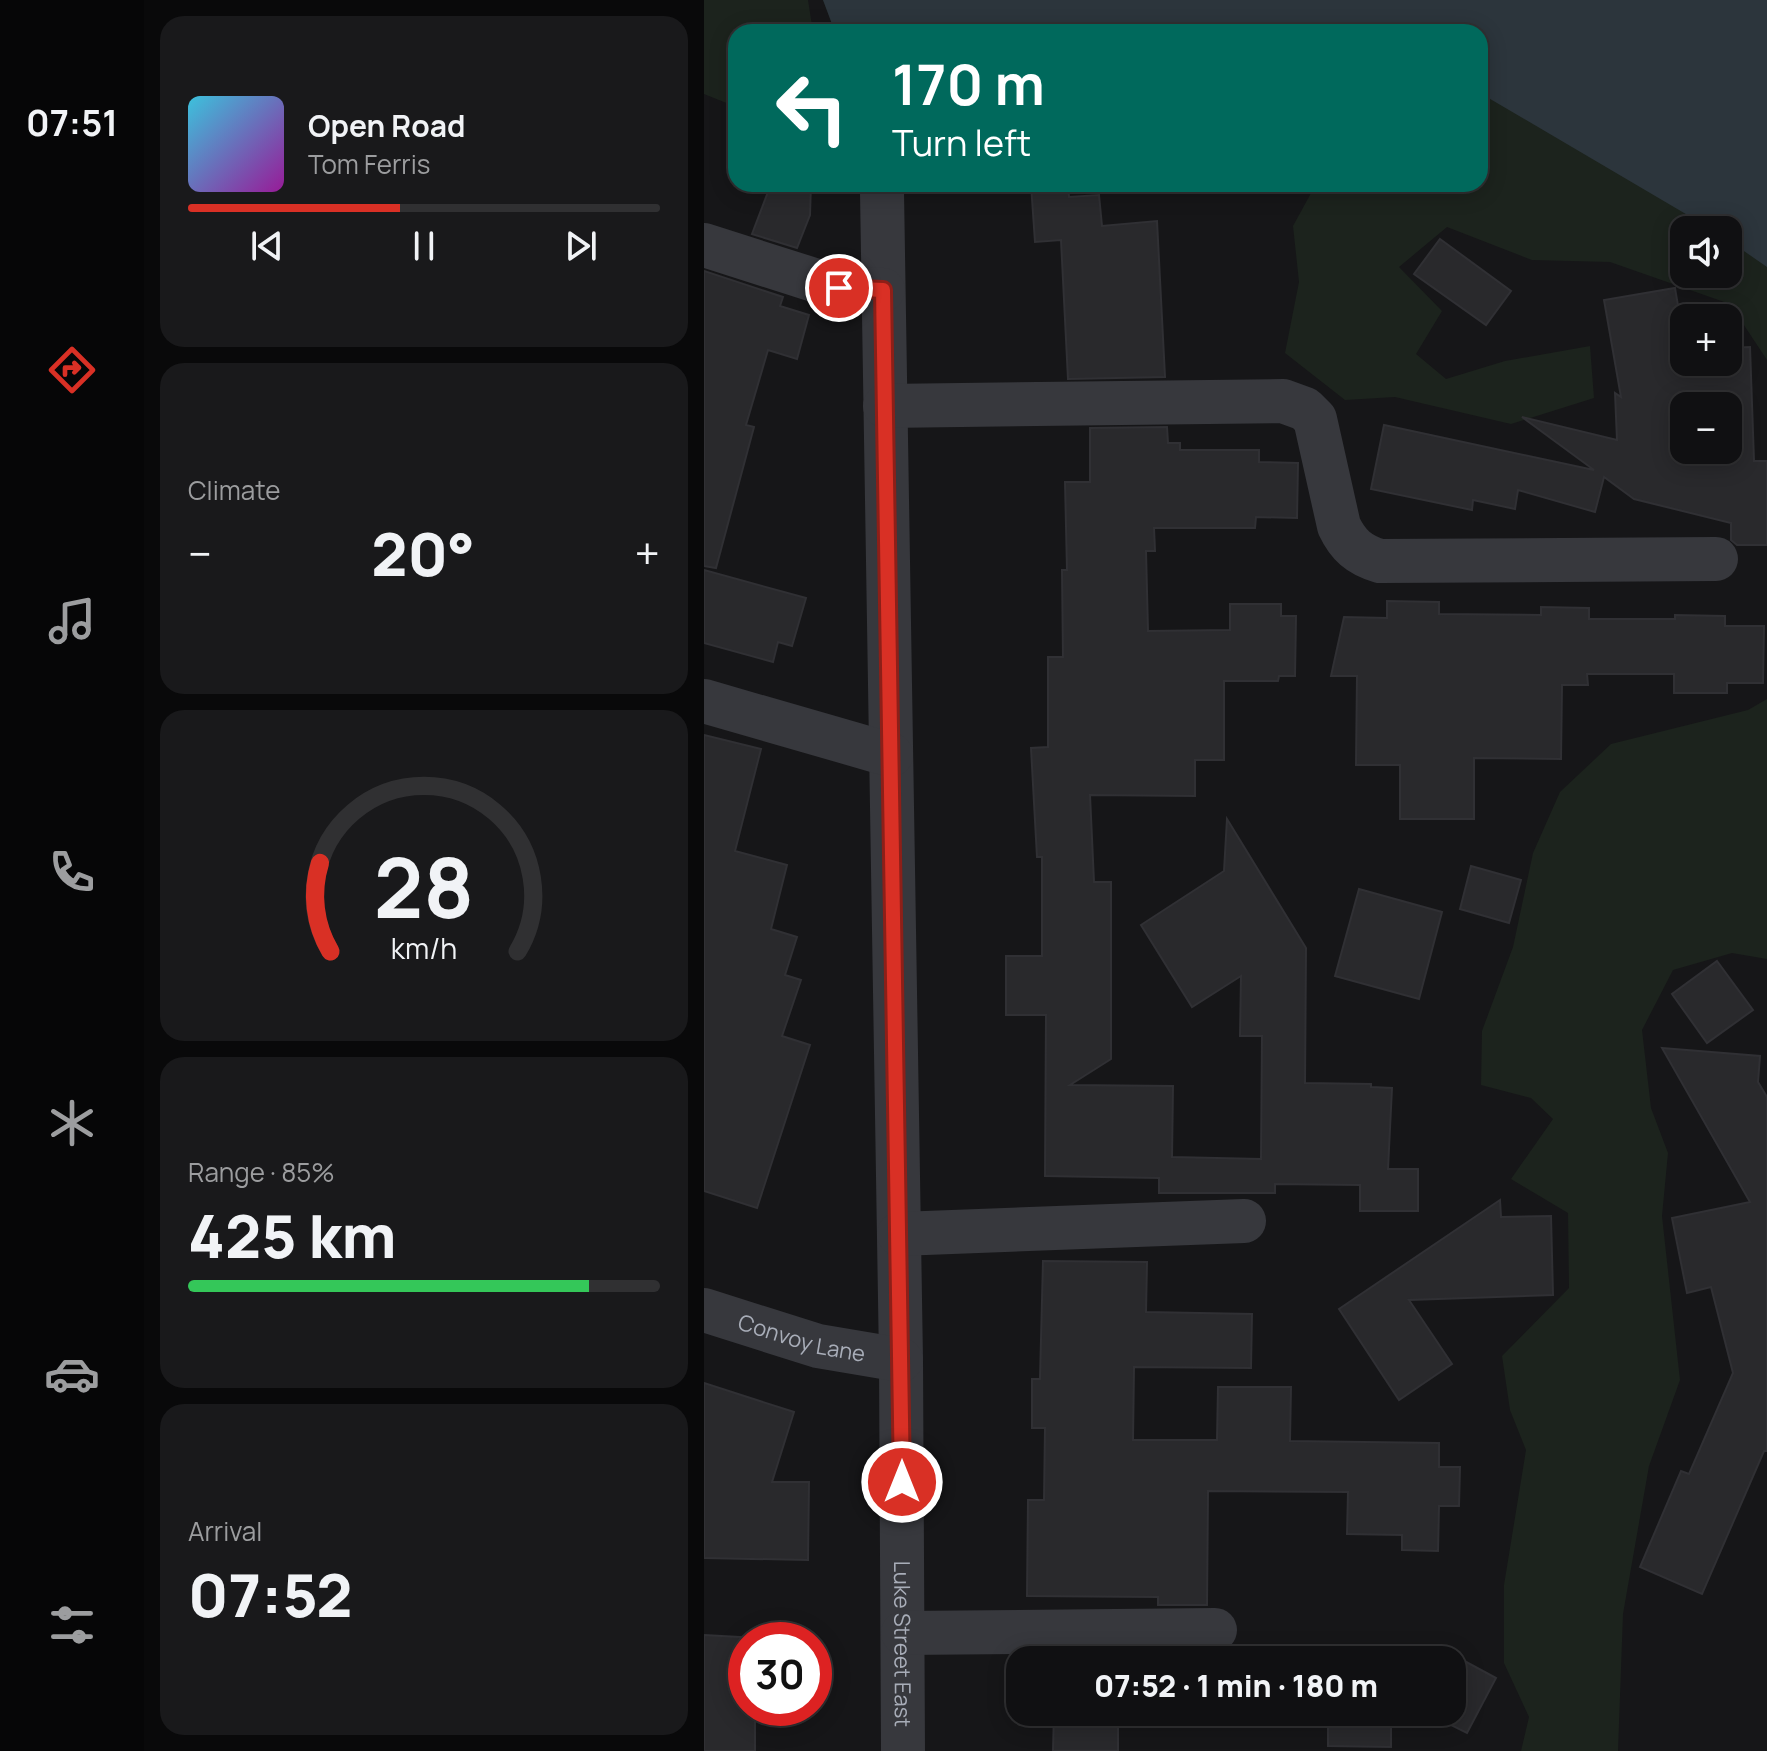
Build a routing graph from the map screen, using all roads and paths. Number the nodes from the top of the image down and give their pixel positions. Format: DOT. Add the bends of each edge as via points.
graph roads {
  1 [pos="882,192"];
  2 [pos="704,245"];
  3 [pos="883,290"];
  4 [pos="885,406"];
  5 [pos="1716,559"];
  6 [pos="704,701"];
  7 [pos="891,755"];
  8 [pos="1244,1221"];
  9 [pos="899,1234"];
  10 [pos="704,1310"];
  11 [pos="901,1360"];
  12 [pos="1215,1630"];
  13 [pos="903,1633"];
  14 [pos="903,1751"];
  1 -- 3 [label="street, Luke Street East"];
  2 -- 3 [label="street" via="839,288"];
  3 -- 4 [label="street, Luke Street East"];
  4 -- 5 [label="street" via="1283,401 1315,419 1339,526 1367,558"];
  4 -- 7 [label="street, Luke Street East"];
  6 -- 7 [label="street"];
  7 -- 9 [label="street, Luke Street East"];
  8 -- 9 [label="street"];
  9 -- 11 [label="street, Luke Street East"];
  10 -- 11 [label="street, Convoy Lane" via="818,1346"];
  11 -- 13 [label="street, Luke Street East"];
  12 -- 13 [label="street"];
  13 -- 14 [label="street, Luke Street East"];
}
